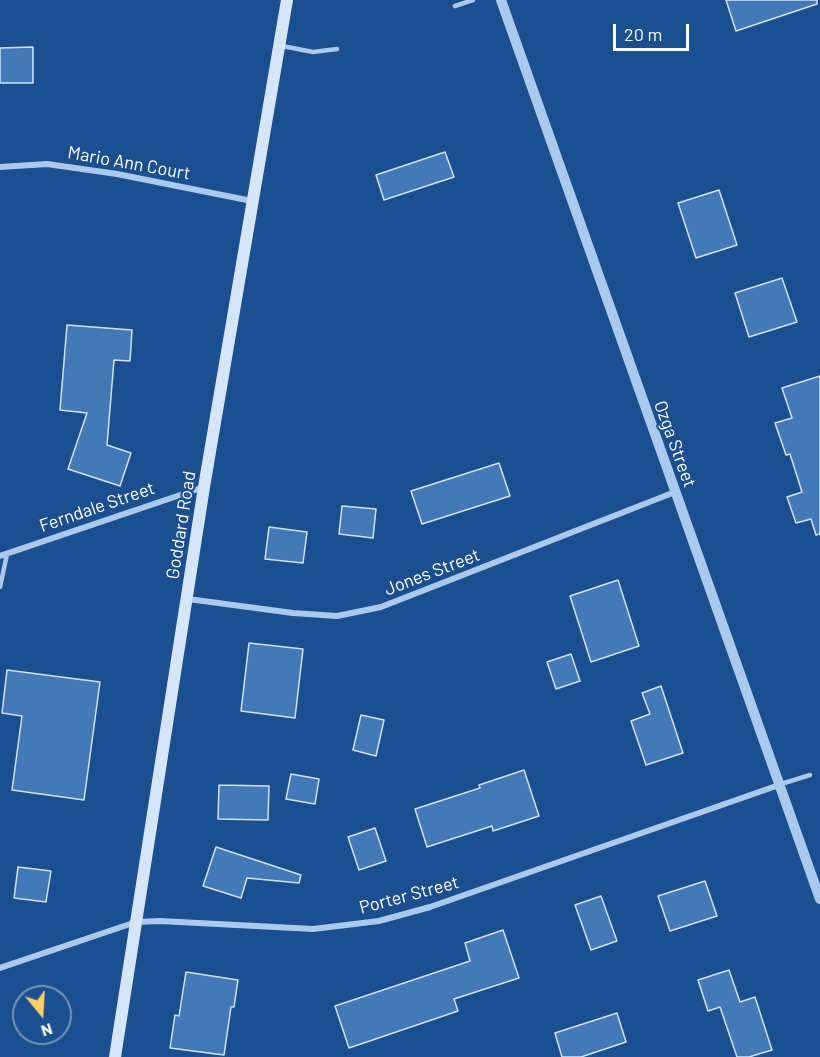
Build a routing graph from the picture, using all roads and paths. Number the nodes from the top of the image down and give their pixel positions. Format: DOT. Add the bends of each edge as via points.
graph roads {
  1 [pos="287,0"];
  2 [pos="472,0"];
  3 [pos="501,0"];
  4 [pos="455,6"];
  5 [pos="279,46"];
  6 [pos="337,49"];
  7 [pos="0,167"];
  8 [pos="252,201"];
  9 [pos="204,487"];
  10 [pos="675,492"];
  11 [pos="3,555"];
  12 [pos="0,587"];
  13 [pos="188,599"];
  14 [pos="810,775"];
  15 [pos="779,785"];
  16 [pos="820,900"];
  17 [pos="136,922"];
  18 [pos="0,968"];
  19 [pos="115,1057"];
  1 -- 5 [label="main road, Goddard Road"];
  2 -- 4 [label="lane"];
  3 -- 10 [label="street, Ozga Street"];
  5 -- 6 [label="lane" via="313,52"];
  5 -- 8 [label="main road, Goddard Road"];
  7 -- 8 [label="street, Mario Ann Court" via="47,164"];
  8 -- 9 [label="main road, Goddard Road"];
  9 -- 11 [label="street, Ferndale Street"];
  9 -- 13 [label="main road, Goddard Road"];
  10 -- 13 [label="street, Jones Street" via="381,607 337,615"];
  10 -- 15 [label="street, Ozga Street"];
  11 -- 12 [label="lane"];
  13 -- 17 [label="main road, Goddard Road"];
  14 -- 15 [label="lane"];
  15 -- 16 [label="street, Ozga Street"];
  15 -- 17 [label="street, Porter Street" via="430,907 379,921 313,929"];
  17 -- 18 [label="street, Porter Street"];
  17 -- 19 [label="main road, Goddard Road"];
}
